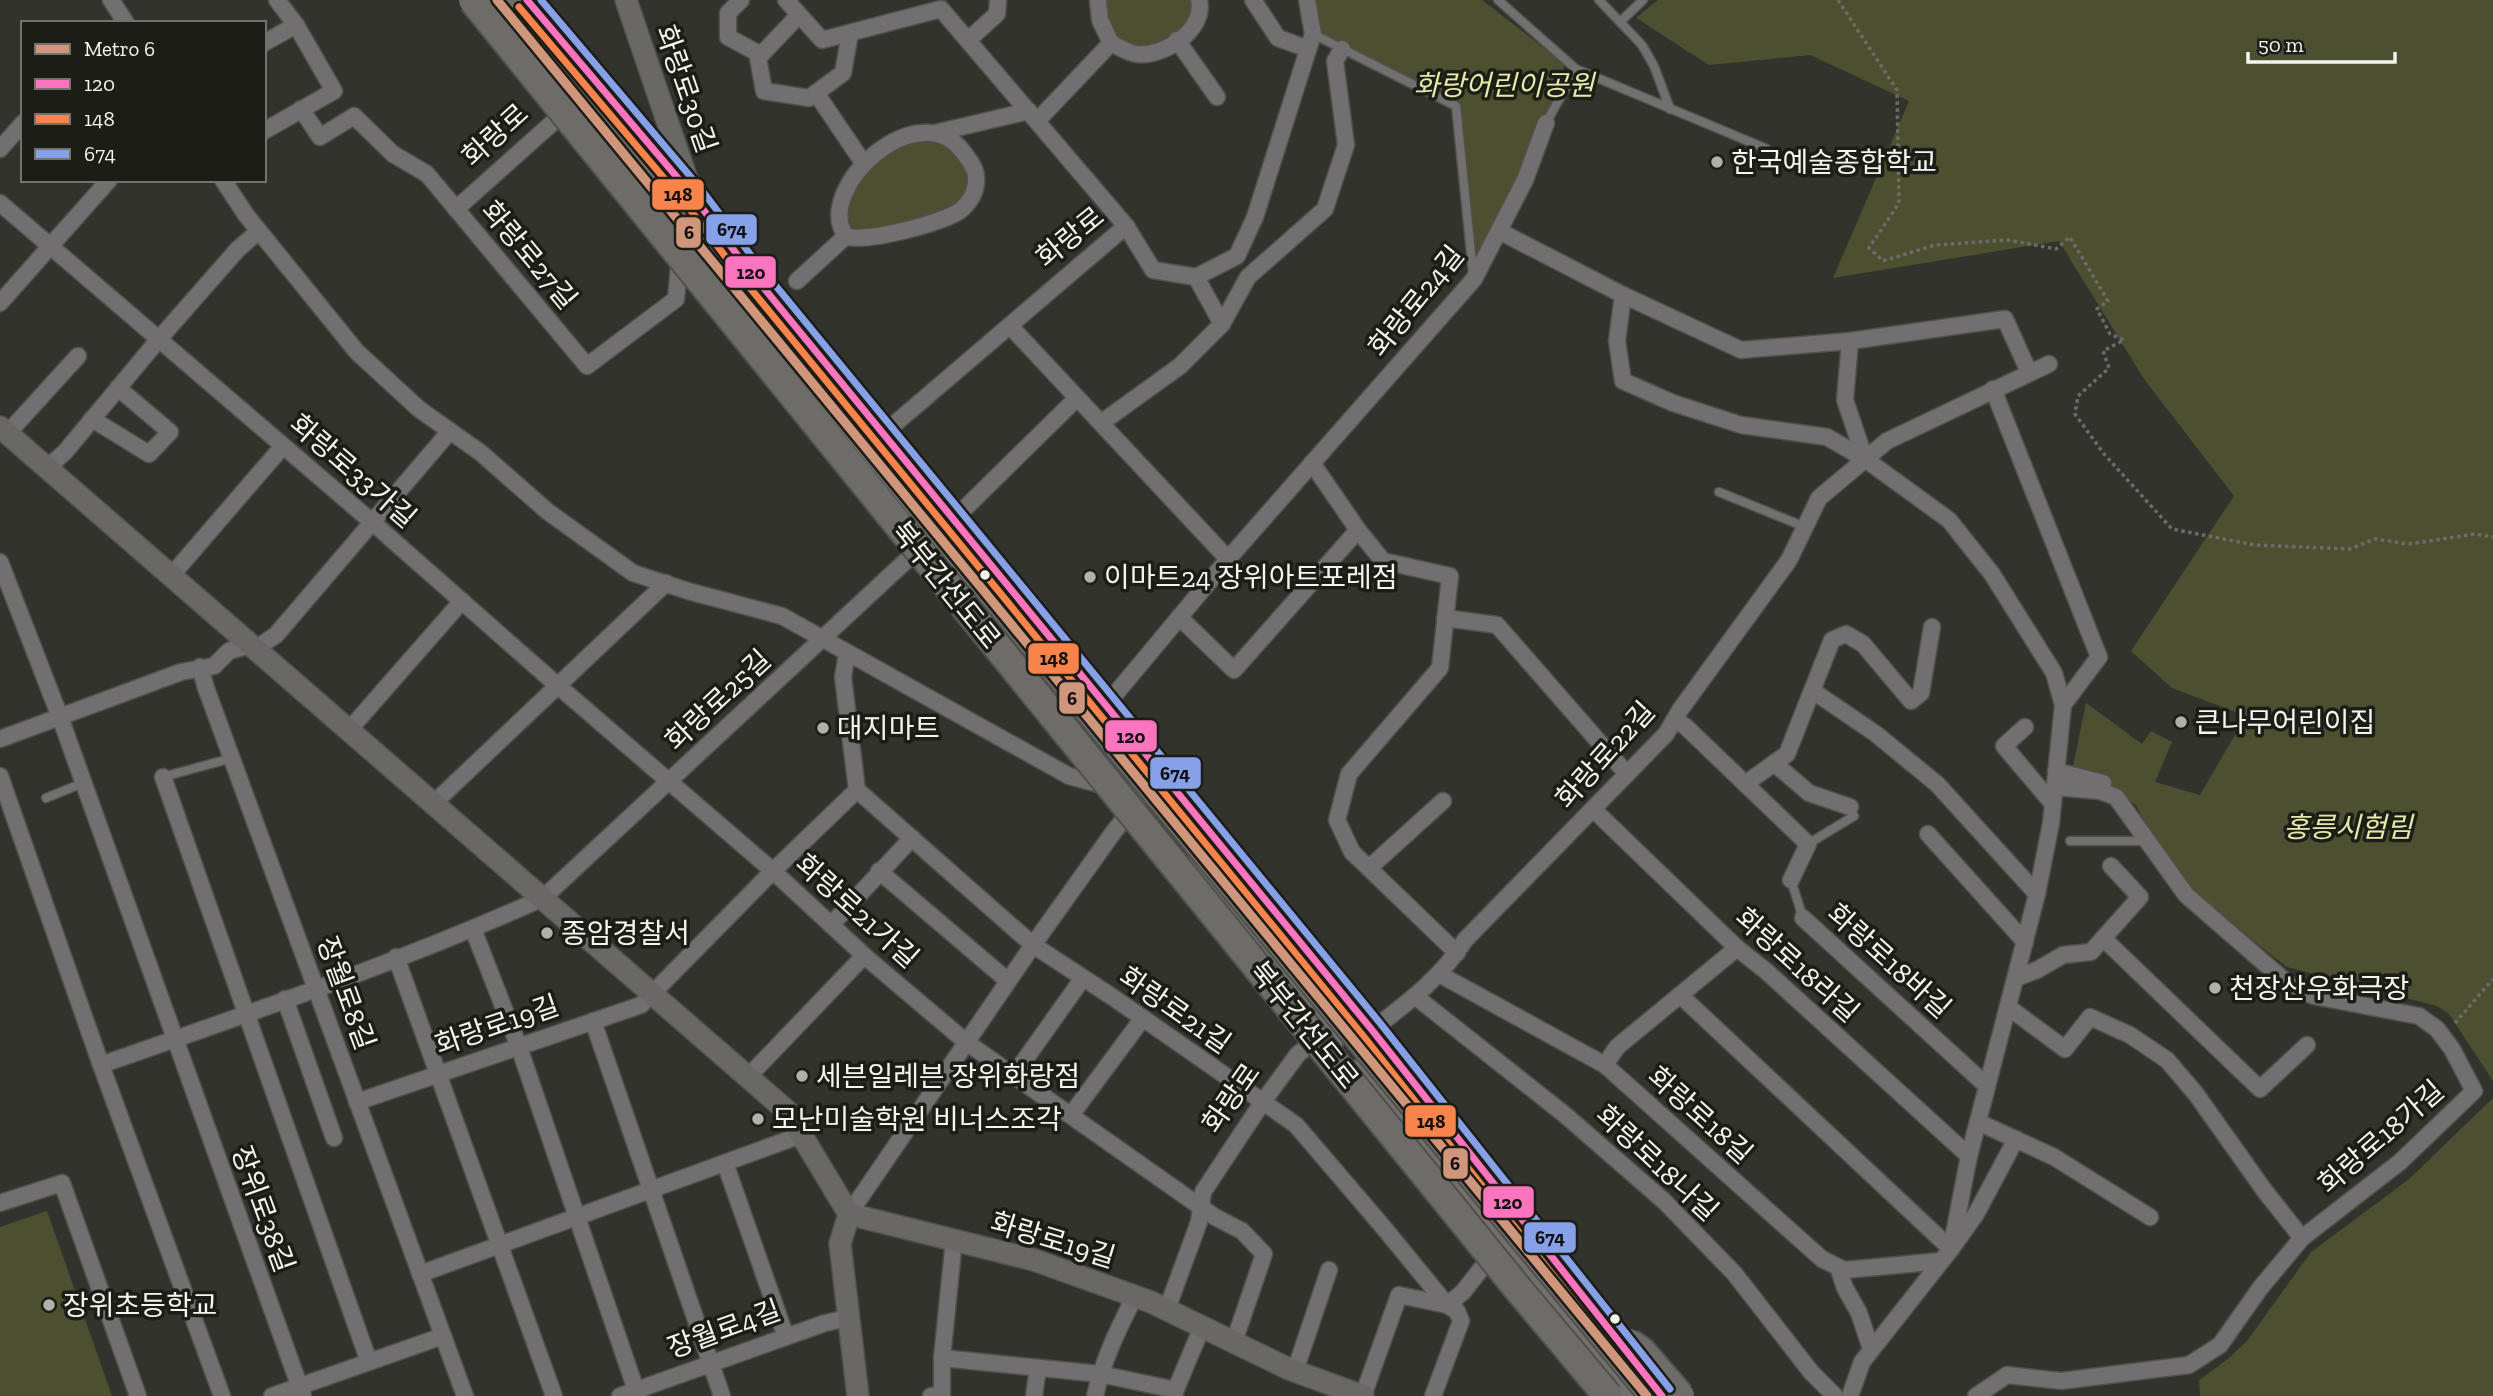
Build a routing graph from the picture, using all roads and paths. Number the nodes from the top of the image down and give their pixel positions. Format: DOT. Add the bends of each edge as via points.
graph roads {
  1 [pos="111,0"];
  2 [pos="277,0"];
  3 [pos="472,0"];
  4 [pos="486,0"];
  5 [pos="504,0"];
  6 [pos="527,0"];
  7 [pos="626,0"];
  8 [pos="741,0"];
  9 [pos="786,0"];
  10 [pos="998,0"];
  11 [pos="1098,0"];
  12 [pos="1199,0"];
  13 [pos="1253,0"];
  14 [pos="1307,0"];
  15 [pos="1498,0"];
  16 [pos="1599,0"];
  17 [pos="1643,0"];
  18 [pos="1838,0"];
  19 [pos="799,15"];
  20 [pos="125,21"];
  21 [pos="1620,22"];
  22 [pos="296,25"];
  23 [pos="850,33"];
  24 [pos="968,40"];
  25 [pos="1177,40"];
  26 [pos="1310,41"];
  27 [pos="266,42"];
  28 [pos="1111,43"];
  29 [pos="1342,49"];
  30 [pos="761,55"];
  31 [pos="1576,69"];
  32 [pos="816,93"];
  33 [pos="1217,97"];
  34 [pos="572,105"];
  35 [pos="302,109"];
  36 [pos="1670,109"];
  37 [pos="1033,116"];
  38 [pos="1546,123"];
  39 [pos="21,125"];
  40 [pos="266,130"];
  41 [pos="932,134"];
  42 [pos="0,149"];
  43 [pos="1767,149"];
  44 [pos="864,164"];
  45 [pos="108,182"];
  46 [pos="224,182"];
  47 [pos="693,196"];
  48 [pos="0,203"];
  49 [pos="456,209"];
  50 [pos="710,220"];
  51 [pos="1126,226"];
  52 [pos="259,231"];
  53 [pos="1499,231"];
  54 [pos="846,236"];
  55 [pos="682,239"];
  56 [pos="50,246"];
  57 [pos="745,265"];
  58 [pos="1196,277"];
  59 [pos="1474,279"];
  60 [pos="797,281"];
  61 [pos="721,285"];
  62 [pos="1623,295"];
  63 [pos="0,303"];
  64 [pos="1222,324"];
  65 [pos="1010,326"];
  66 [pos="159,339"];
  67 [pos="1850,341"];
  68 [pos="78,356"];
  69 [pos="2049,364"];
  70 [pos="2029,372"];
  71 [pos="118,388"];
  72 [pos="1993,390"];
  73 [pos="1077,398"];
  74 [pos="92,419"];
  75 [pos="1101,422"];
  76 [pos="4,431"];
  77 [pos="450,431"];
  78 [pos="884,433"];
  79 [pos="283,446"];
  80 [pos="1865,459"];
  81 [pos="1312,463"];
  82 [pos="47,468"];
  83 [pos="1719,492"];
  84 [pos="955,518"];
  85 [pos="372,522"];
  86 [pos="1805,527"];
  87 [pos="1358,530"];
  88 [pos="2493,537"];
  89 [pos="929,540"];
  90 [pos="1228,559"];
  91 [pos="1,567"];
  92 [pos="172,576"];
  93 [pos="666,583"];
  94 [pos="462,601"];
  95 [pos="1180,617"];
  96 [pos="1445,618"];
  97 [pos="1932,627"];
  98 [pos="822,638"];
  99 [pos="253,647"];
  100 [pos="847,653"];
  101 [pos="200,667"];
  102 [pos="557,685"];
  103 [pos="1813,691"];
  104 [pos="1107,704"];
  105 [pos="2063,705"];
  106 [pos="60,717"];
  107 [pos="1674,720"];
  108 [pos="2025,727"];
  109 [pos="349,730"];
  110 [pos="0,739"];
  111 [pos="232,758"];
  112 [pos="1774,763"];
  113 [pos="1627,774"];
  114 [pos="0,776"];
  115 [pos="163,777"];
  116 [pos="669,782"];
  117 [pos="83,783"];
  118 [pos="1745,784"];
  119 [pos="2055,787"];
  120 [pos="857,790"];
  121 [pos="1143,796"];
  122 [pos="46,797"];
  123 [pos="1443,802"];
  124 [pos="434,803"];
  125 [pos="1850,807"];
  126 [pos="1593,808"];
  127 [pos="1928,834"];
  128 [pos="912,838"];
  129 [pos="2070,841"];
  130 [pos="2146,841"];
  131 [pos="1808,844"];
  132 [pos="2111,866"];
  133 [pos="1369,868"];
  134 [pos="773,871"];
  135 [pos="879,872"];
  136 [pos="1791,880"];
  137 [pos="2037,894"];
  138 [pos="542,898"];
  139 [pos="1803,918"];
  140 [pos="831,925"];
  141 [pos="473,929"];
  142 [pos="2104,939"];
  143 [pos="2025,942"];
  144 [pos="1033,945"];
  145 [pos="1737,948"];
  146 [pos="1457,953"];
  147 [pos="864,956"];
  148 [pos="397,957"];
  149 [pos="1325,974"];
  150 [pos="1439,974"];
  151 [pos="1083,978"];
  152 [pos="2016,978"];
  153 [pos="2493,979"];
  154 [pos="1008,981"];
  155 [pos="1294,983"];
  156 [pos="317,988"];
  157 [pos="652,993"];
  158 [pos="1680,995"];
  159 [pos="1416,996"];
  160 [pos="285,999"];
  161 [pos="2008,1007"];
  162 [pos="246,1013"];
  163 [pos="1143,1018"];
  164 [pos="593,1021"];
  165 [pos="2455,1023"];
  166 [pos="1372,1030"];
  167 [pos="1325,1033"];
  168 [pos="174,1039"];
  169 [pos="966,1042"];
  170 [pos="2307,1045"];
  171 [pos="519,1047"];
  172 [pos="101,1065"];
  173 [pos="1605,1065"];
  174 [pos="439,1074"];
  175 [pos="1014,1075"];
  176 [pos="748,1077"];
  177 [pos="1987,1086"];
  178 [pos="357,1102"];
  179 [pos="1262,1103"];
  180 [pos="1071,1115"];
  181 [pos="1978,1122"];
  182 [pos="802,1135"];
  183 [pos="334,1138"];
  184 [pos="2015,1139"];
  185 [pos="1969,1156"];
  186 [pos="725,1163"];
  187 [pos="651,1190"];
  188 [pos="0,1203"];
  189 [pos="1202,1207"];
  190 [pos="849,1214"];
  191 [pos="578,1216"];
  192 [pos="2150,1217"];
  193 [pos="2302,1238"];
  194 [pos="954,1240"];
  195 [pos="1502,1243"];
  196 [pos="499,1245"];
  197 [pos="1946,1255"];
  198 [pos="1838,1267"];
  199 [pos="1329,1270"];
  200 [pos="420,1274"];
  201 [pos="1135,1296"];
  202 [pos="1447,1305"];
  203 [pos="1167,1309"];
  204 [pos="848,1318"];
  205 [pos="1591,1321"];
  206 [pos="1202,1327"];
  207 [pos="443,1336"];
  208 [pos="786,1337"];
  209 [pos="1234,1342"];
  210 [pos="1871,1349"];
  211 [pos="942,1358"];
  212 [pos="369,1362"];
  213 [pos="710,1364"];
  214 [pos="1038,1368"];
  215 [pos="1294,1371"];
  216 [pos="1100,1374"];
  217 [pos="2063,1389"];
  218 [pos="301,1391"];
  219 [pos="637,1393"];
  220 [pos="1174,1393"];
  221 [pos="138,1396"];
  222 [pos="222,1396"];
  223 [pos="272,1396"];
  224 [pos="465,1396"];
  225 [pos="554,1396"];
  226 [pos="620,1396"];
  227 [pos="722,1396"];
  228 [pos="858,1396"];
  229 [pos="932,1396"];
  230 [pos="1034,1396"];
  231 [pos="1095,1396"];
  232 [pos="1363,1396"];
  233 [pos="1433,1396"];
  234 [pos="1608,1396"];
  235 [pos="1630,1396"];
  236 [pos="1654,1396"];
  237 [pos="1662,1396"];
  238 [pos="1680,1396"];
  239 [pos="1835,1396"];
  240 [pos="1850,1396"];
  241 [pos="1976,1396"];
  1 -- 20 [label="street"];
  2 -- 22 [label="street"];
  3 -- 234 [label="highway, 북부간선도로, bridge"];
  4 -- 34 [label="main road, 화랑로"];
  5 -- 205 [label="highway, 북부간선도로, bridge"];
  6 -- 47 [label="main road"];
  7 -- 47 [label="street, 화랑로30길"];
  8 -- 30 [label="street" via="728,12 728,37"];
  9 -- 19 [label="street"];
  10 -- 24 [label="street" via="997,14"];
  11 -- 28 [label="street" via="1100,20"];
  12 -- 25 [label="street" via="1201,9 1193,29"];
  13 -- 26 [label="street" via="1278,38"];
  14 -- 26 [label="street"];
  15 -- 31 [label="lane"];
  16 -- 21 [label="lane"];
  17 -- 21 [label="lane"];
  18 -- 88 [label="path" via="1897,90 1899,202 1869,248 1883,261 1947,244 2008,240 2056,249 2070,237 2108,301 2097,309 2110,334 2124,340 2103,351 2109,368 2078,396 2075,414 2104,454 2172,529 2256,545 2350,549 2375,540 2409,544 2476,534"];
  19 -- 23 [label="street" via="822,40"];
  19 -- 30 [label="street"];
  21 -- 36 [label="lane" via="1649,55"];
  22 -- 27 [label="street"];
  22 -- 35 [label="street" via="334,91"];
  23 -- 24 [label="street" via="942,9"];
  23 -- 32 [label="street" via="844,73"];
  24 -- 37 [label="street"];
  25 -- 28 [label="street" via="1161,51 1136,54"];
  25 -- 33 [label="street"];
  26 -- 29 [label="lane"];
  26 -- 58 [label="street" via="1255,217 1237,256"];
  28 -- 37 [label="street"];
  29 -- 59 [label="lane" via="1456,106"];
  29 -- 64 [label="street" via="1335,61 1346,145 1325,209 1248,277"];
  30 -- 32 [label="street" via="764,91 809,98"];
  31 -- 36 [label="lane"];
  31 -- 38 [label="lane"];
  32 -- 44 [label="street"];
  34 -- 49 [label="street, 화랑로"];
  34 -- 55 [label="main road, 화랑로"];
  35 -- 40 [label="street"];
  35 -- 49 [label="street, 화랑로27길" via="320,136 354,117 393,154 427,174"];
  36 -- 43 [label="lane"];
  37 -- 41 [label="street"];
  37 -- 51 [label="street"];
  38 -- 53 [label="street"];
  39 -- 42 [label="street"];
  41 -- 44 [label="street" via="913,134 895,141"];
  41 -- 54 [label="street" via="951,139 975,169 974,196 962,210 937,222 898,234 861,239"];
  44 -- 54 [label="street" via="849,186 840,212"];
  45 -- 56 [label="street"];
  46 -- 52 [label="street"];
  47 -- 50 [label="main road"];
  48 -- 56 [label="street, 화랑로33가길"];
  49 -- 55 [label="street, 화랑로27길" via="587,366 676,299"];
  50 -- 55 [label="street" via="704,244"];
  50 -- 57 [label="main road"];
  51 -- 58 [label="street, 화랑로" via="1153,270"];
  51 -- 65 [label="street, 화랑로"];
  52 -- 66 [label="street"];
  52 -- 77 [label="street" via="357,352"];
  53 -- 59 [label="street, 화랑로24길"];
  53 -- 62 [label="street, 화랑로24길"];
  54 -- 60 [label="street"];
  55 -- 61 [label="main road, 화랑로"];
  56 -- 63 [label="street"];
  56 -- 66 [label="street, 화랑로33가길"];
  57 -- 61 [label="street" via="719,262"];
  57 -- 78 [label="main road"];
  58 -- 64 [label="street"];
  59 -- 81 [label="street, 화랑로24길"];
  61 -- 89 [label="main road, 화랑로"];
  62 -- 67 [label="street, 화랑로24길" via="1741,350"];
  62 -- 80 [label="street" via="1617,341 1623,381 1741,425 1827,437"];
  64 -- 75 [label="street" via="1180,366"];
  65 -- 73 [label="street"];
  65 -- 78 [label="street, 화랑로"];
  66 -- 71 [label="street"];
  66 -- 79 [label="street, 화랑로33가길"];
  67 -- 70 [label="street, 화랑로24길" via="2005,319"];
  67 -- 80 [label="street" via="1845,400"];
  68 -- 76 [label="street"];
  69 -- 70 [label="street, 화랑로22길"];
  70 -- 72 [label="street, 화랑로22길"];
  71 -- 74 [label="street"];
  71 -- 74 [label="street" via="170,432 149,454"];
  72 -- 80 [label="street, 화랑로22길" via="1887,441"];
  72 -- 105 [label="street" via="2099,657"];
  73 -- 75 [label="street"];
  73 -- 84 [label="street"];
  74 -- 82 [label="street"];
  75 -- 90 [label="street"];
  76 -- 82 [label="street"];
  77 -- 85 [label="street"];
  77 -- 93 [label="street" via="547,511 633,573"];
  78 -- 84 [label="main road"];
  79 -- 85 [label="street, 화랑로33가길"];
  79 -- 92 [label="street"];
  80 -- 86 [label="street, 화랑로22길" via="1819,498"];
  80 -- 105 [label="street" via="1949,520 1992,574 2054,673"];
  81 -- 87 [label="street"];
  81 -- 90 [label="street, 화랑로24길"];
  82 -- 92 [label="street"];
  83 -- 86 [label="lane"];
  84 -- 104 [label="main road"];
  85 -- 94 [label="street, 화랑로33가길"];
  85 -- 99 [label="street" via="276,635"];
  86 -- 107 [label="street, 화랑로22길" via="1788,561"];
  87 -- 95 [label="street" via="1234,670"];
  87 -- 96 [label="street" via="1383,561 1450,576"];
  89 -- 98 [label="street, 화랑로25길"];
  89 -- 121 [label="main road, 화랑로"];
  90 -- 95 [label="street, 화랑로24길"];
  91 -- 106 [label="street, 장위로38길"];
  92 -- 99 [label="street"];
  93 -- 98 [label="street" via="782,616"];
  93 -- 102 [label="street"];
  94 -- 102 [label="street, 화랑로33가길"];
  94 -- 109 [label="street"];
  95 -- 104 [label="street, 화랑로24길"];
  96 -- 113 [label="street" via="1497,625"];
  96 -- 133 [label="street" via="1440,668 1349,774 1337,820 1352,852"];
  97 -- 103 [label="street" via="1921,693 1911,701 1863,644 1846,634 1832,640"];
  98 -- 100 [label="street"];
  98 -- 116 [label="street, 화랑로25길"];
  99 -- 101 [label="street" via="229,651 214,666"];
  99 -- 109 [label="street"];
  100 -- 120 [label="street" via="843,677"];
  100 -- 121 [label="street" via="1069,776"];
  101 -- 106 [label="street"];
  101 -- 111 [label="street, 장월로8길"];
  102 -- 116 [label="street, 화랑로33가길"];
  102 -- 124 [label="street"];
  103 -- 112 [label="street" via="1787,754"];
  103 -- 137 [label="street" via="1937,784"];
  104 -- 149 [label="main road"];
  105 -- 119 [label="street"];
  106 -- 110 [label="street"];
  106 -- 117 [label="street, 장위로38길"];
  107 -- 113 [label="street, 화랑로22길"];
  107 -- 118 [label="street"];
  108 -- 119 [label="street" via="2004,746"];
  109 -- 124 [label="street"];
  111 -- 115 [label="lane"];
  111 -- 156 [label="street, 장월로8길"];
  112 -- 118 [label="street"];
  112 -- 125 [label="street" via="1809,793"];
  113 -- 126 [label="street, 화랑로22길"];
  114 -- 172 [label="street"];
  115 -- 162 [label="street, 장위로38길"];
  116 -- 134 [label="street, 화랑로21가길"];
  116 -- 138 [label="street, 화랑로25길"];
  117 -- 122 [label="lane"];
  117 -- 168 [label="street, 장위로38길"];
  118 -- 131 [label="street"];
  119 -- 130 [label="street, 화랑로18가길" via="2116,797"];
  119 -- 137 [label="street"];
  120 -- 128 [label="street, 화랑로21길"];
  120 -- 134 [label="street, 화랑로19길"];
  121 -- 144 [label="street"];
  121 -- 155 [label="main road, 화랑로"];
  123 -- 133 [label="street"];
  124 -- 138 [label="street"];
  125 -- 131 [label="lane" via="1853,816"];
  126 -- 145 [label="street, 화랑로18라길"];
  126 -- 146 [label="street, 화랑로22길"];
  127 -- 143 [label="street"];
  128 -- 135 [label="street"];
  128 -- 144 [label="street, 화랑로21길"];
  129 -- 130 [label="lane"];
  130 -- 193 [label="street, 화랑로18가길" via="2186,895 2292,987 2314,996 2419,1016 2437,1028 2474,1091 2400,1162"];
  131 -- 136 [label="street, 화랑로18바길"];
  132 -- 142 [label="street" via="2140,897"];
  133 -- 146 [label="street"];
  134 -- 140 [label="street, 화랑로21가길"];
  134 -- 157 [label="street, 화랑로19길"];
  135 -- 140 [label="street"];
  135 -- 154 [label="street"];
  136 -- 139 [label="lane, 화랑로18바길"];
  137 -- 143 [label="street"];
  138 -- 141 [label="street"];
  138 -- 157 [label="street"];
  139 -- 177 [label="street, 화랑로18바길"];
  140 -- 147 [label="street, 화랑로21가길"];
  141 -- 148 [label="street"];
  141 -- 171 [label="street"];
  142 -- 152 [label="street" via="2091,951 2063,955"];
  142 -- 170 [label="street" via="2260,1089"];
  143 -- 152 [label="street"];
  144 -- 151 [label="street, 화랑로21길"];
  144 -- 154 [label="street"];
  145 -- 158 [label="street"];
  145 -- 185 [label="street, 화랑로18라길"];
  146 -- 150 [label="street, 화랑로22길"];
  147 -- 169 [label="street, 화랑로21가길"];
  147 -- 176 [label="street"];
  148 -- 156 [label="street"];
  148 -- 174 [label="street"];
  149 -- 155 [label="street" via="1312,984"];
  149 -- 166 [label="main road"];
  150 -- 159 [label="street, 화랑로22길"];
  150 -- 173 [label="street, 화랑로18길"];
  151 -- 163 [label="street, 화랑로21길"];
  151 -- 175 [label="street"];
  152 -- 161 [label="street"];
  153 -- 165 [label="path"];
  154 -- 169 [label="street"];
  155 -- 167 [label="main road, 화랑로"];
  156 -- 160 [label="street"];
  156 -- 178 [label="street, 장월로8길"];
  157 -- 164 [label="street, 화랑로19길" via="641,1006"];
  157 -- 176 [label="street"];
  158 -- 173 [label="street" via="1617,1047"];
  158 -- 197 [label="street"];
  159 -- 166 [label="street, 화랑로22길"];
  159 -- 239 [label="street, 화랑로18나길" via="1664,1201 1734,1273"];
  160 -- 162 [label="street"];
  160 -- 183 [label="street"];
  161 -- 177 [label="street"];
  161 -- 193 [label="street" via="2065,1049 2090,1017 2130,1035 2167,1060"];
  162 -- 168 [label="street"];
  162 -- 212 [label="street, 장위로38길"];
  163 -- 179 [label="street, 화랑로21길"];
  163 -- 180 [label="street"];
  164 -- 171 [label="street, 화랑로19길"];
  164 -- 187 [label="street"];
  166 -- 237 [label="main road"];
  167 -- 179 [label="street, 화랑로" via="1298,1054"];
  167 -- 195 [label="main road, 화랑로"];
  168 -- 172 [label="street"];
  168 -- 218 [label="street, 장위로38길"];
  169 -- 175 [label="street, 화랑로21가길"];
  169 -- 190 [label="street"];
  171 -- 174 [label="street, 화랑로19길"];
  171 -- 191 [label="street"];
  172 -- 222 [label="street"];
  173 -- 198 [label="street, 화랑로18길" via="1822,1259"];
  174 -- 178 [label="street, 화랑로19길"];
  174 -- 196 [label="street"];
  175 -- 180 [label="street, 화랑로21가길"];
  176 -- 182 [label="street" via="787,1111"];
  177 -- 181 [label="street"];
  178 -- 200 [label="street, 장월로8길"];
  179 -- 189 [label="street, 화랑로" via="1203,1192"];
  179 -- 202 [label="street, 화랑로21길" via="1296,1125"];
  180 -- 189 [label="street, 화랑로21가길"];
  181 -- 184 [label="street"];
  181 -- 185 [label="street"];
  182 -- 186 [label="street"];
  182 -- 190 [label="street"];
  184 -- 192 [label="street" via="2054,1157"];
  184 -- 197 [label="street" via="1976,1214"];
  185 -- 197 [label="street"];
  186 -- 187 [label="street"];
  186 -- 208 [label="street"];
  187 -- 191 [label="street"];
  187 -- 213 [label="street"];
  188 -- 221 [label="street" via="62,1183"];
  189 -- 203 [label="street"];
  189 -- 209 [label="street, 화랑로21가길" via="1242,1231 1264,1254"];
  190 -- 194 [label="street, 화랑로19길"];
  190 -- 204 [label="street" via="840,1244"];
  191 -- 196 [label="street"];
  191 -- 219 [label="street"];
  193 -- 217 [label="street, 화랑로18가길" via="2220,1345 2189,1365"];
  194 -- 201 [label="street, 화랑로19길" via="1034,1260"];
  194 -- 211 [label="street, 화랑로19길"];
  195 -- 202 [label="street"];
  195 -- 235 [label="main road, 화랑로"];
  196 -- 200 [label="street"];
  196 -- 225 [label="street"];
  197 -- 198 [label="street" via="1845,1270"];
  197 -- 210 [label="street"];
  198 -- 210 [label="street"];
  199 -- 215 [label="street"];
  200 -- 207 [label="street, 장월로8길"];
  201 -- 203 [label="street, 화랑로19길"];
  201 -- 216 [label="street, 화랑로19길"];
  202 -- 232 [label="street, 화랑로19길" via="1399,1295"];
  202 -- 233 [label="street" via="1457,1311 1461,1321"];
  203 -- 206 [label="street, 화랑로19길"];
  204 -- 208 [label="street, 장월로4길"];
  204 -- 228 [label="street"];
  205 -- 236 [label="highway, 북부간선도로, bridge"];
  205 -- 238 [label="highway, bridge" via="1641,1351"];
  206 -- 209 [label="street, 화랑로19길"];
  206 -- 220 [label="street"];
  207 -- 212 [label="street"];
  207 -- 224 [label="street, 장월로8길"];
  208 -- 213 [label="street, 장월로4길"];
  209 -- 215 [label="street, 화랑로19길"];
  210 -- 240 [label="street"];
  211 -- 214 [label="street"];
  211 -- 229 [label="street, 화랑로19길" via="942,1394"];
  212 -- 218 [label="street"];
  213 -- 219 [label="street, 장월로4길"];
  213 -- 227 [label="street"];
  214 -- 216 [label="street"];
  214 -- 230 [label="street"];
  215 -- 232 [label="street, 화랑로19길"];
  216 -- 220 [label="street"];
  216 -- 231 [label="street, 화랑로19길"];
  217 -- 241 [label="street, 화랑로18가길" via="2007,1376"];
  218 -- 223 [label="street"];
  219 -- 226 [label="street, 장월로4길"];
}
